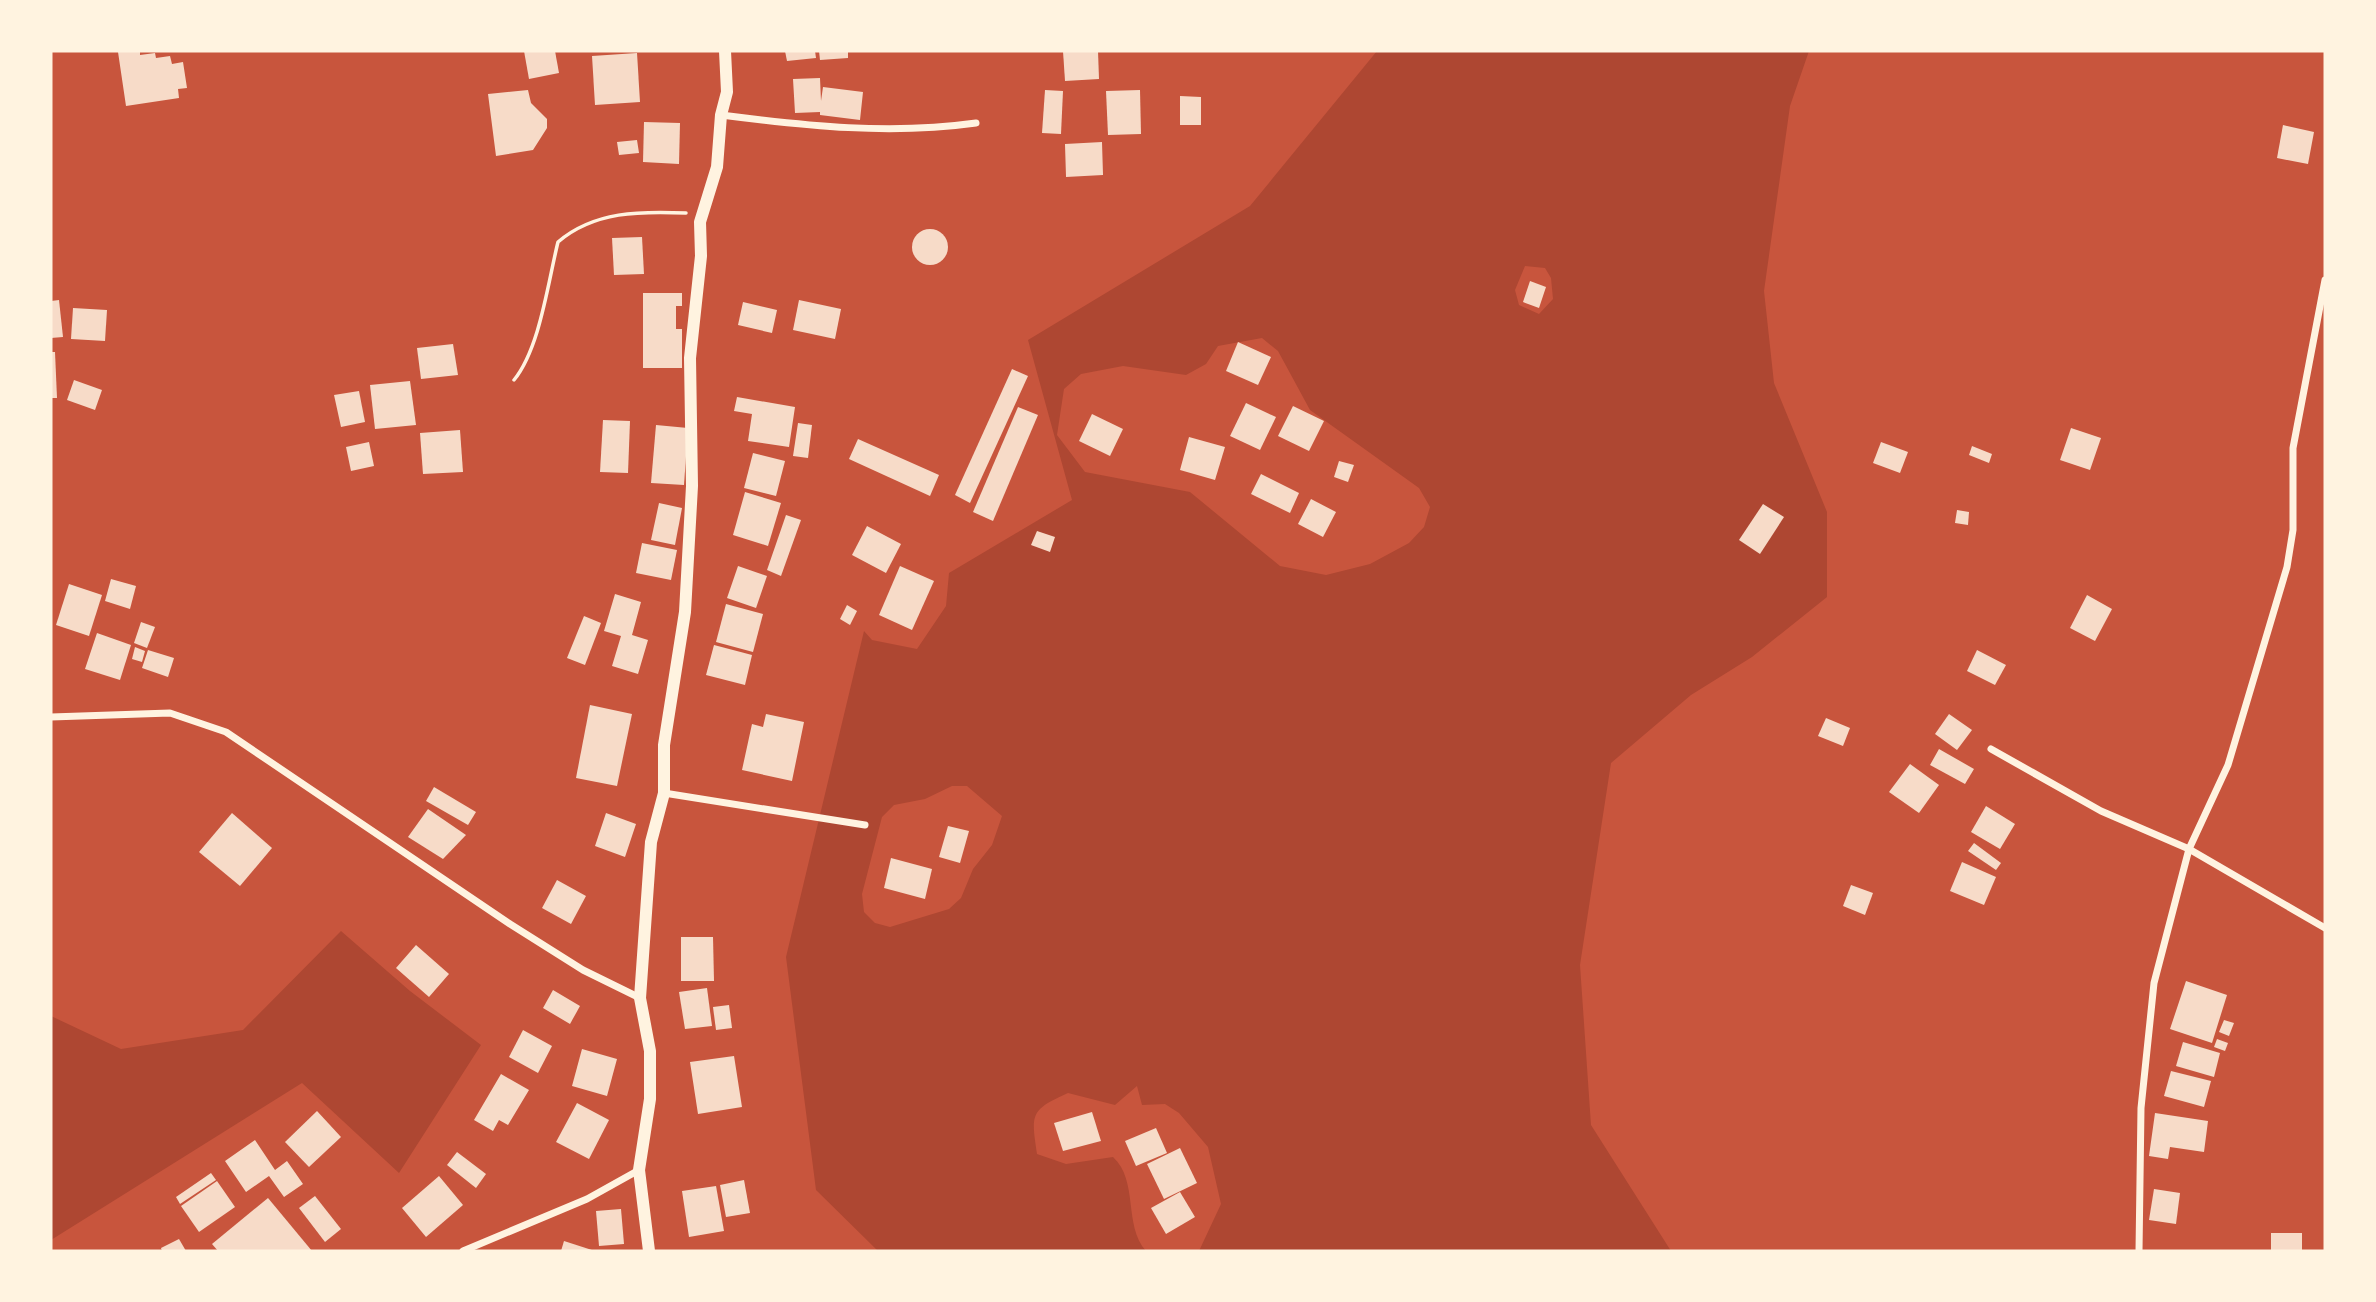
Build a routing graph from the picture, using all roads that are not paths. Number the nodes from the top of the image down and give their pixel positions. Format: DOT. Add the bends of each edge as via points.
graph roads {
  1 [pos="725,51"];
  2 [pos="721,115"];
  3 [pos="976,123"];
  4 [pos="2325,280"];
  5 [pos="51,718"];
  6 [pos="1991,749"];
  7 [pos="664,793"];
  8 [pos="865,825"];
  9 [pos="2189,849"];
  10 [pos="2325,928"];
  11 [pos="640,998"];
  12 [pos="639,1170"];
  13 [pos="463,1251"];
  14 [pos="649,1251"];
  15 [pos="2139,1251"];
  1 -- 2 [label="street" via="727,92"];
  2 -- 3 [label="street" via="855,130 925,130"];
  2 -- 7 [label="street" via="717,167 701,222 690,358 692,486 685,612 664,745"];
  4 -- 9 [label="street" via="2293,448 2293,530 2287,566 2228,765"];
  5 -- 11 [label="street" via="170,713 226,732 510,924 583,970"];
  6 -- 9 [label="street" via="2101,811"];
  7 -- 8 [label="street"];
  7 -- 11 [label="street" via="651,842"];
  9 -- 10 [label="street"];
  9 -- 15 [label="street" via="2154,984 2147,1035 2137,1199"];
  11 -- 12 [label="street" via="650,1051 650,1099"];
  12 -- 13 [label="street" via="587,1199"];
  12 -- 14 [label="street"];
}
